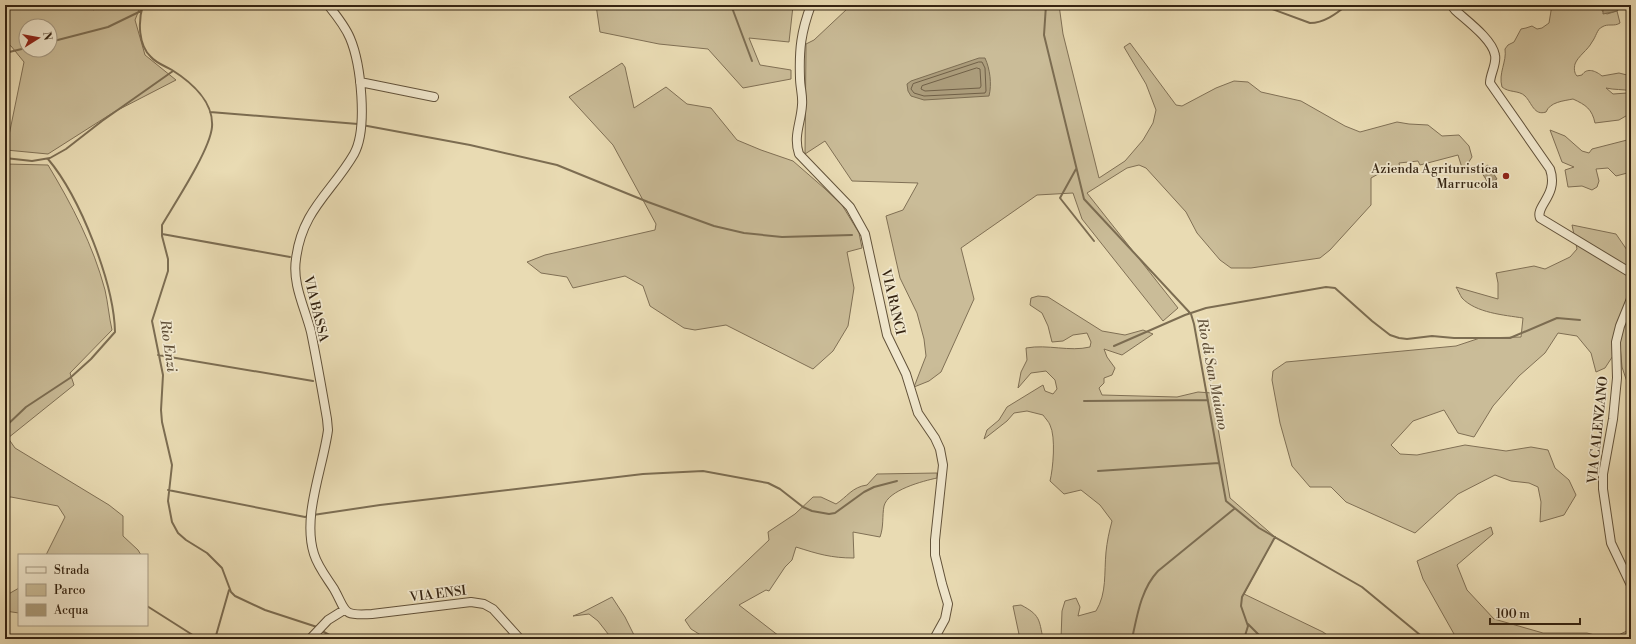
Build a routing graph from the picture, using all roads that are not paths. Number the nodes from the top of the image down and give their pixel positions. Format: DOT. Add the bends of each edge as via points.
graph roads {
  1 [pos="328,5"];
  2 [pos="811,5"];
  3 [pos="1451,5"];
  4 [pos="360,82"];
  5 [pos="434,97"];
  6 [pos="1631,273"];
  7 [pos="1631,299"];
  8 [pos="1631,585"];
  9 [pos="344,610"];
  10 [pos="312,637"];
  11 [pos="520,639"];
  12 [pos="934,639"];
  1 -- 4 [label="street, VIA BASSA" via="349,36 358,64"];
  2 -- 12 [label="street, VIA RANCI" via="800,41 802,103 796,145 799,154 850,207 865,234 887,335 906,374 918,413 935,438 942,458 935,555 948,604 945,619"];
  3 -- 6 [label="street" via="1493,49 1495,56 1490,83 1550,169 1552,190 1539,209 1540,218"];
  4 -- 5 [label="street"];
  4 -- 9 [label="street, VIA BASSA" via="358,145 320,199 303,230 295,274 322,386 328,430 312,515 311,542 314,556"];
  7 -- 8 [label="street, VIA CALENZANO" via="1616,342 1617,378 1614,412 1603,485 1611,543"];
  9 -- 10 [label="street" via="328,620"];
  9 -- 11 [label="street, VIA ENSI" via="350,614 360,615 471,602 484,604 493,609"];
}
